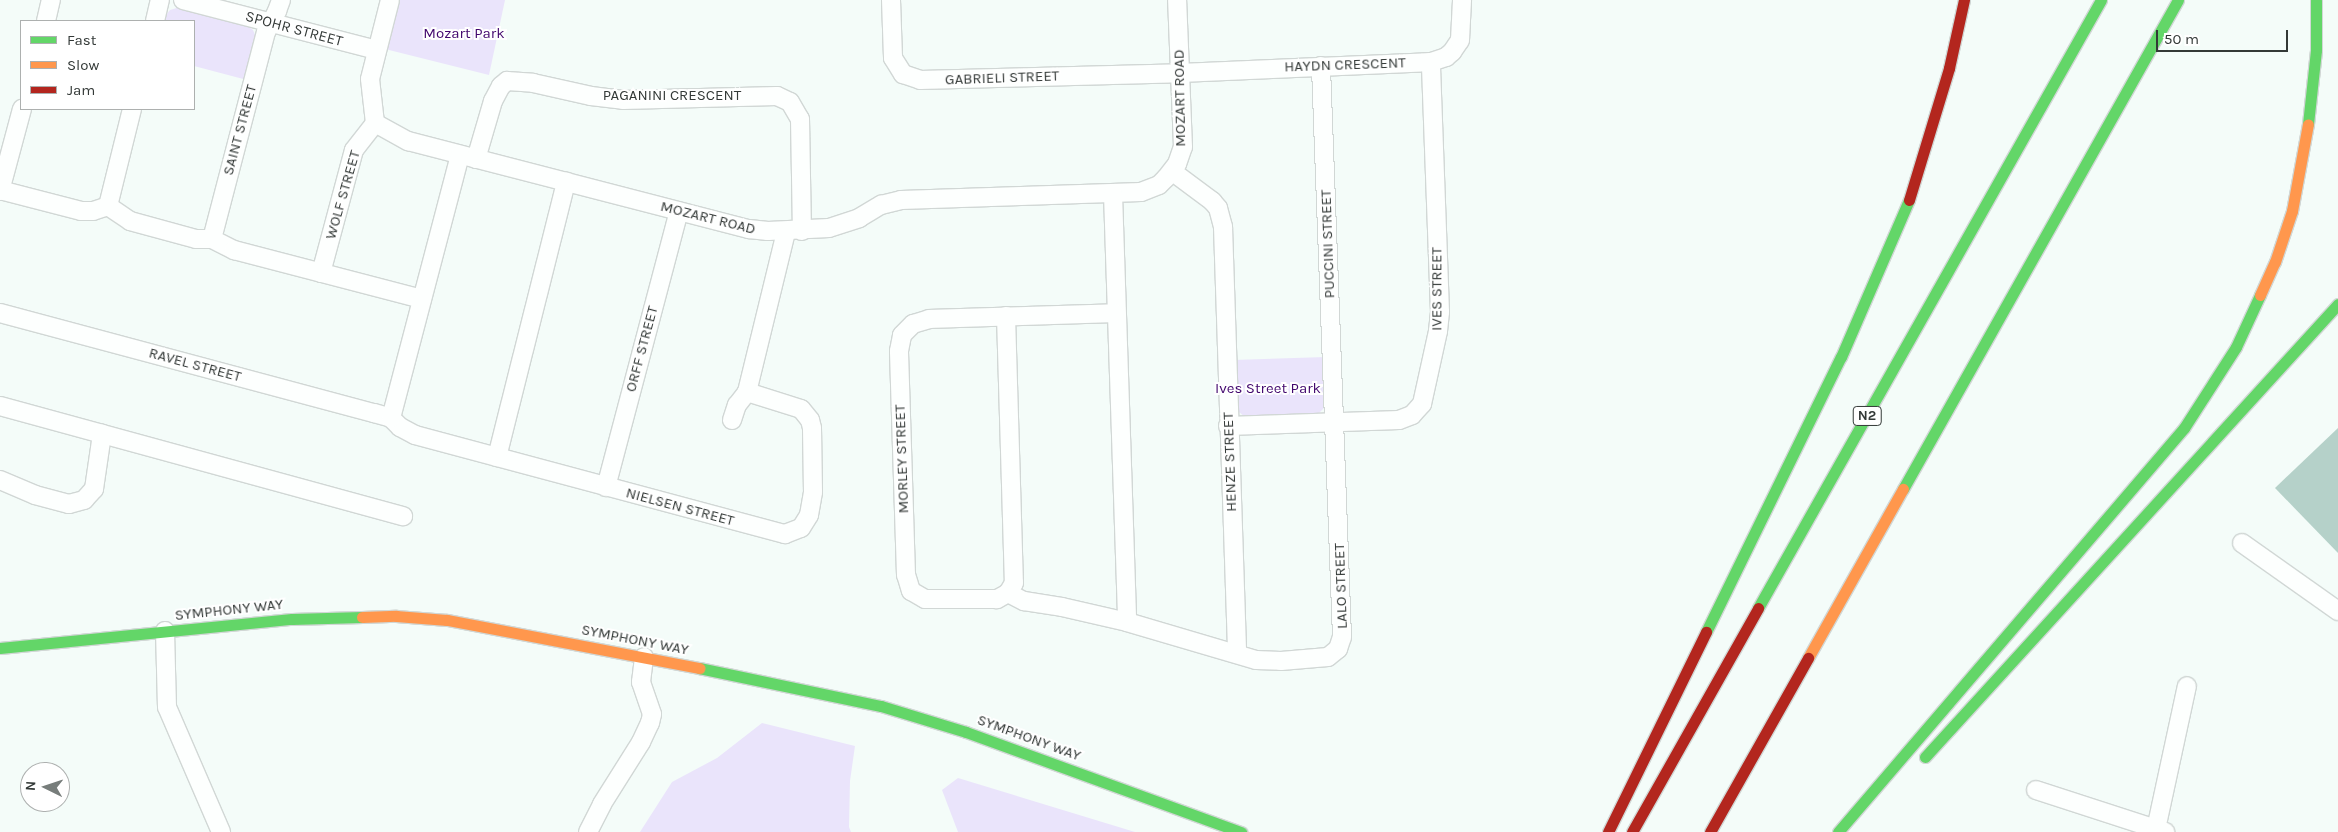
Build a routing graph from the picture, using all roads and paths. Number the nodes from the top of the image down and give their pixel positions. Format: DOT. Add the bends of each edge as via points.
graph roads {
  1 [pos="51,0"];
  2 [pos="160,0"];
  3 [pos="183,0"];
  4 [pos="280,0"];
  5 [pos="390,0"];
  6 [pos="891,0"];
  7 [pos="1177,0"];
  8 [pos="1462,0"];
  9 [pos="1964,0"];
  10 [pos="2100,0"];
  11 [pos="2178,0"];
  12 [pos="2316,0"];
  13 [pos="46,20"];
  14 [pos="155,20"];
  15 [pos="271,22"];
  16 [pos="377,50"];
  17 [pos="1431,62"];
  18 [pos="1321,66"];
  19 [pos="1180,73"];
  20 [pos="22,110"];
  21 [pos="132,110"];
  22 [pos="375,123"];
  23 [pos="468,157"];
  24 [pos="1172,172"];
  25 [pos="566,182"];
  26 [pos="0,190"];
  27 [pos="1113,194"];
  28 [pos="108,206"];
  29 [pos="679,211"];
  30 [pos="794,231"];
  31 [pos="212,239"];
  32 [pos="321,273"];
  33 [pos="422,299"];
  34 [pos="2338,304"];
  35 [pos="1115,312"];
  36 [pos="0,313"];
  37 [pos="1006,316"];
  38 [pos="747,392"];
  39 [pos="0,406"];
  40 [pos="390,418"];
  41 [pos="732,420"];
  42 [pos="1334,423"];
  43 [pos="1228,426"];
  44 [pos="102,434"];
  45 [pos="497,457"];
  46 [pos="0,480"];
  47 [pos="606,487"];
  48 [pos="403,516"];
  49 [pos="2242,543"];
  50 [pos="1008,593"];
  51 [pos="2338,611"];
  52 [pos="1127,622"];
  53 [pos="165,631"];
  54 [pos="0,648"];
  55 [pos="1238,654"];
  56 [pos="644,656"];
  57 [pos="2187,686"];
  58 [pos="1915,767"];
  59 [pos="2036,790"];
  60 [pos="2161,831"];
  61 [pos="221,832"];
  62 [pos="588,832"];
  63 [pos="1242,832"];
  64 [pos="1608,832"];
  65 [pos="1632,832"];
  66 [pos="1710,832"];
  67 [pos="1838,832"];
  1 -- 13 [label="street"];
  2 -- 14 [label="street"];
  3 -- 15 [label="street, SPOHR STREET"];
  4 -- 15 [label="street, SAINT STREET"];
  5 -- 16 [label="street"];
  6 -- 19 [label="street, GABRIELI STREET" via="893,58 898,69 914,80"];
  7 -- 19 [label="street, MOZART ROAD"];
  8 -- 17 [label="street, HAYDN CRESCENT" via="1460,40 1446,57"];
  9 -- 64 [label="main road" via="1949,68 1904,214 1842,357"];
  10 -- 65 [label="main road, N2"];
  11 -- 66 [label="main road"];
  12 -- 67 [label="main road" via="2316,50 2310,115 2292,211 2275,262 2236,347 2184,428"];
  15 -- 16 [label="street, SPOHR STREET"];
  15 -- 31 [label="street, SAINT STREET"];
  16 -- 22 [label="street" via="370,85"];
  17 -- 18 [label="street, HAYDN CRESCENT"];
  17 -- 42 [label="street, IVES STREET" via="1440,312 1426,396 1417,411 1406,418"];
  18 -- 19 [label="street, HAYDN CRESCENT"];
  18 -- 42 [label="street, PUCCINI STREET"];
  19 -- 24 [label="street, MOZART ROAD" via="1182,147"];
  20 -- 26 [label="street"];
  21 -- 28 [label="street"];
  22 -- 23 [label="street, MOZART ROAD" via="408,141"];
  22 -- 32 [label="street, WOLF STREET" via="354,150"];
  23 -- 25 [label="street, MOZART ROAD"];
  23 -- 30 [label="street, PAGANINI CRESCENT" via="492,101 501,86 508,82 533,83 623,100 777,96 790,102 800,119"];
  23 -- 33 [label="street"];
  24 -- 27 [label="street, MOZART ROAD" via="1150,189"];
  24 -- 43 [label="street, HENZE STREET" via="1212,201 1218,208 1223,227"];
  25 -- 29 [label="street, MOZART ROAD"];
  25 -- 45 [label="street"];
  26 -- 28 [label="street" via="81,211"];
  27 -- 30 [label="street, MOZART ROAD" via="901,200 881,205 837,226"];
  27 -- 35 [label="street"];
  28 -- 31 [label="street" via="130,222 196,239"];
  29 -- 30 [label="street, MOZART ROAD" via="749,229"];
  29 -- 47 [label="street, ORFF STREET"];
  30 -- 38 [label="street"];
  31 -- 32 [label="street" via="234,250"];
  32 -- 33 [label="street"];
  33 -- 40 [label="street"];
  34 -- 58 [label="main road"];
  35 -- 37 [label="street, MORLEY STREET"];
  35 -- 52 [label="street"];
  36 -- 40 [label="street, RAVEL STREET"];
  37 -- 50 [label="street" via="1015,577"];
  37 -- 50 [label="street, MORLEY STREET" via="923,320 905,331 899,351 908,586 920,597 931,600 991,599"];
  38 -- 41 [label="street" via="737,405"];
  38 -- 47 [label="street, NIELSEN STREET" via="795,406 810,420 813,492 809,515 800,528 781,534"];
  39 -- 44 [label="street"];
  40 -- 45 [label="street, RAVEL STREET" via="415,435"];
  42 -- 43 [label="street, IVES STREET"];
  42 -- 55 [label="street, LALO STREET" via="1341,644 1333,654 1322,659 1281,662 1256,660"];
  43 -- 55 [label="street, HENZE STREET"];
  44 -- 46 [label="street" via="94,489 84,500 69,504 35,495"];
  44 -- 48 [label="street"];
  45 -- 47 [label="street, NIELSEN STREET"];
  49 -- 51 [label="street"];
  50 -- 52 [label="street, LALO STREET" via="1024,601 1062,606"];
  52 -- 55 [label="street, LALO STREET"];
  53 -- 54 [label="main road, SYMPHONY WAY"];
  53 -- 56 [label="main road, SYMPHONY WAY" via="292,619 396,616 447,620"];
  53 -- 61 [label="street" via="167,707"];
  56 -- 62 [label="street" via="641,682 652,714 650,723"];
  56 -- 63 [label="main road, SYMPHONY WAY" via="890,709 966,732"];
  57 -- 60 [label="street"];
  59 -- 60 [label="street"];
}
